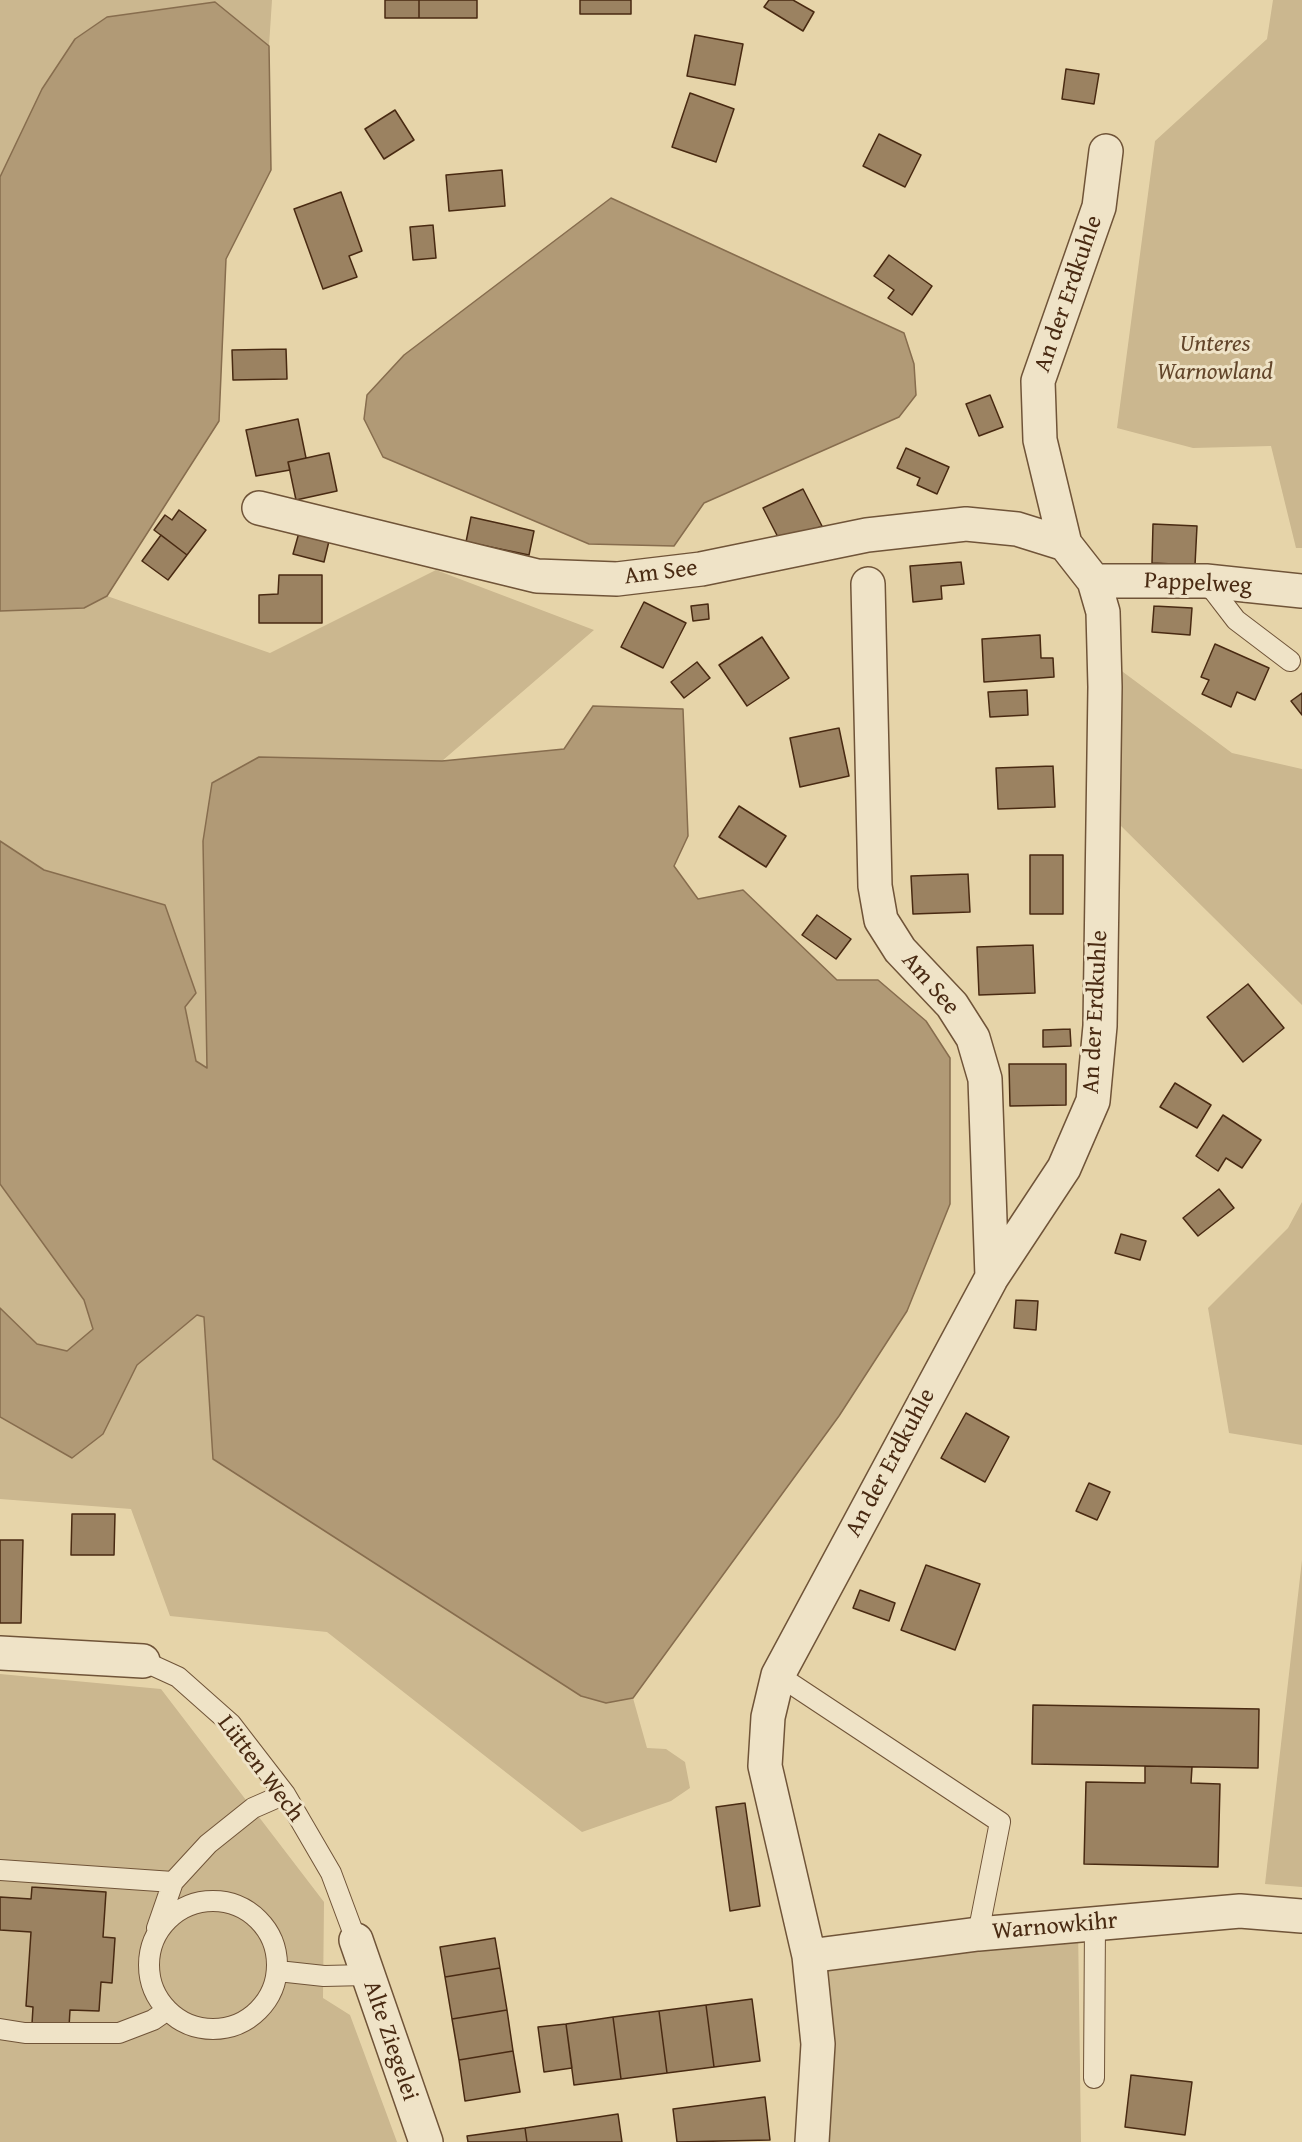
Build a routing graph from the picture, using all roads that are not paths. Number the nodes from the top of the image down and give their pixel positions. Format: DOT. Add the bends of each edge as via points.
graph roads {
  1 [pos="1106,151"];
  2 [pos="259,508"];
  3 [pos="1065,544"];
  4 [pos="1094,581"];
  5 [pos="1206,581"];
  6 [pos="868,584"];
  7 [pos="1302,591"];
  8 [pos="1290,661"];
  9 [pos="992,1277"];
  10 [pos="0,1653"];
  11 [pos="143,1661"];
  12 [pos="778,1675"];
  13 [pos="285,1794"];
  14 [pos="0,1870"];
  15 [pos="173,1882"];
  16 [pos="1302,1916"];
  17 [pos="1095,1924"];
  18 [pos="978,1934"];
  19 [pos="356,1940"];
  20 [pos="152,1942"];
  21 [pos="809,1956"];
  22 [pos="278,1971"];
  23 [pos="366,1974"];
  24 [pos="166,2011"];
  25 [pos="0,2029"];
  26 [pos="1094,2078"];
  27 [pos="426,2142"];
  28 [pos="812,2142"];
  1 -- 3 [label="street, An der Erdkuhle" via="1099,207 1038,381 1040,440"];
  2 -- 3 [label="street, Am See" via="537,576 617,579 701,570 867,535 966,524 1017,529"];
  3 -- 4 [label="street, An der Erdkuhle"];
  4 -- 5 [label="street, Pappelweg"];
  4 -- 9 [label="street, An der Erdkuhle" via="1103,612 1105,687 1100,1026 1093,1101 1064,1168"];
  5 -- 7 [label="street, Pappelweg"];
  5 -- 8 [label="lane" via="1236,620"];
  6 -- 9 [label="street, Am See" via="875,886 881,920 900,950 952,1005 973,1038 985,1080"];
  9 -- 12 [label="street, An der Erdkuhle"];
  10 -- 11 [label="street, Lütten Wech"];
  11 -- 13 [label="lane, Lütten Wech" via="178,1677 231,1724"];
  12 -- 18 [label="lane" via="1000,1822"];
  12 -- 21 [label="street, An der Erdkuhle" via="768,1717 765,1766"];
  13 -- 15 [label="lane" via="253,1808 208,1844"];
  13 -- 19 [label="lane, Lütten Wech" via="331,1873"];
  14 -- 15 [label="lane"];
  15 -- 20 [label="lane"];
  16 -- 17 [label="street, Warnowkihr" via="1240,1911"];
  17 -- 18 [label="street, Warnowkihr"];
  17 -- 26 [label="lane"];
  18 -- 21 [label="street, Warnowkihr"];
  19 -- 23 [label="street, Alte Ziegelei"];
  20 -- 22 [label="lane" via="163,1924 197,1902 237,1905 255,1916 268,1931"];
  20 -- 24 [label="lane" via="149,1978"];
  21 -- 28 [label="street" via="818,2044"];
  22 -- 23 [label="lane" via="324,1976"];
  22 -- 24 [label="lane" via="261,2009 244,2022 224,2029 203,2030"];
  23 -- 27 [label="street, Alte Ziegelei"];
  24 -- 25 [label="lane" via="119,2033 25,2033"];
}
